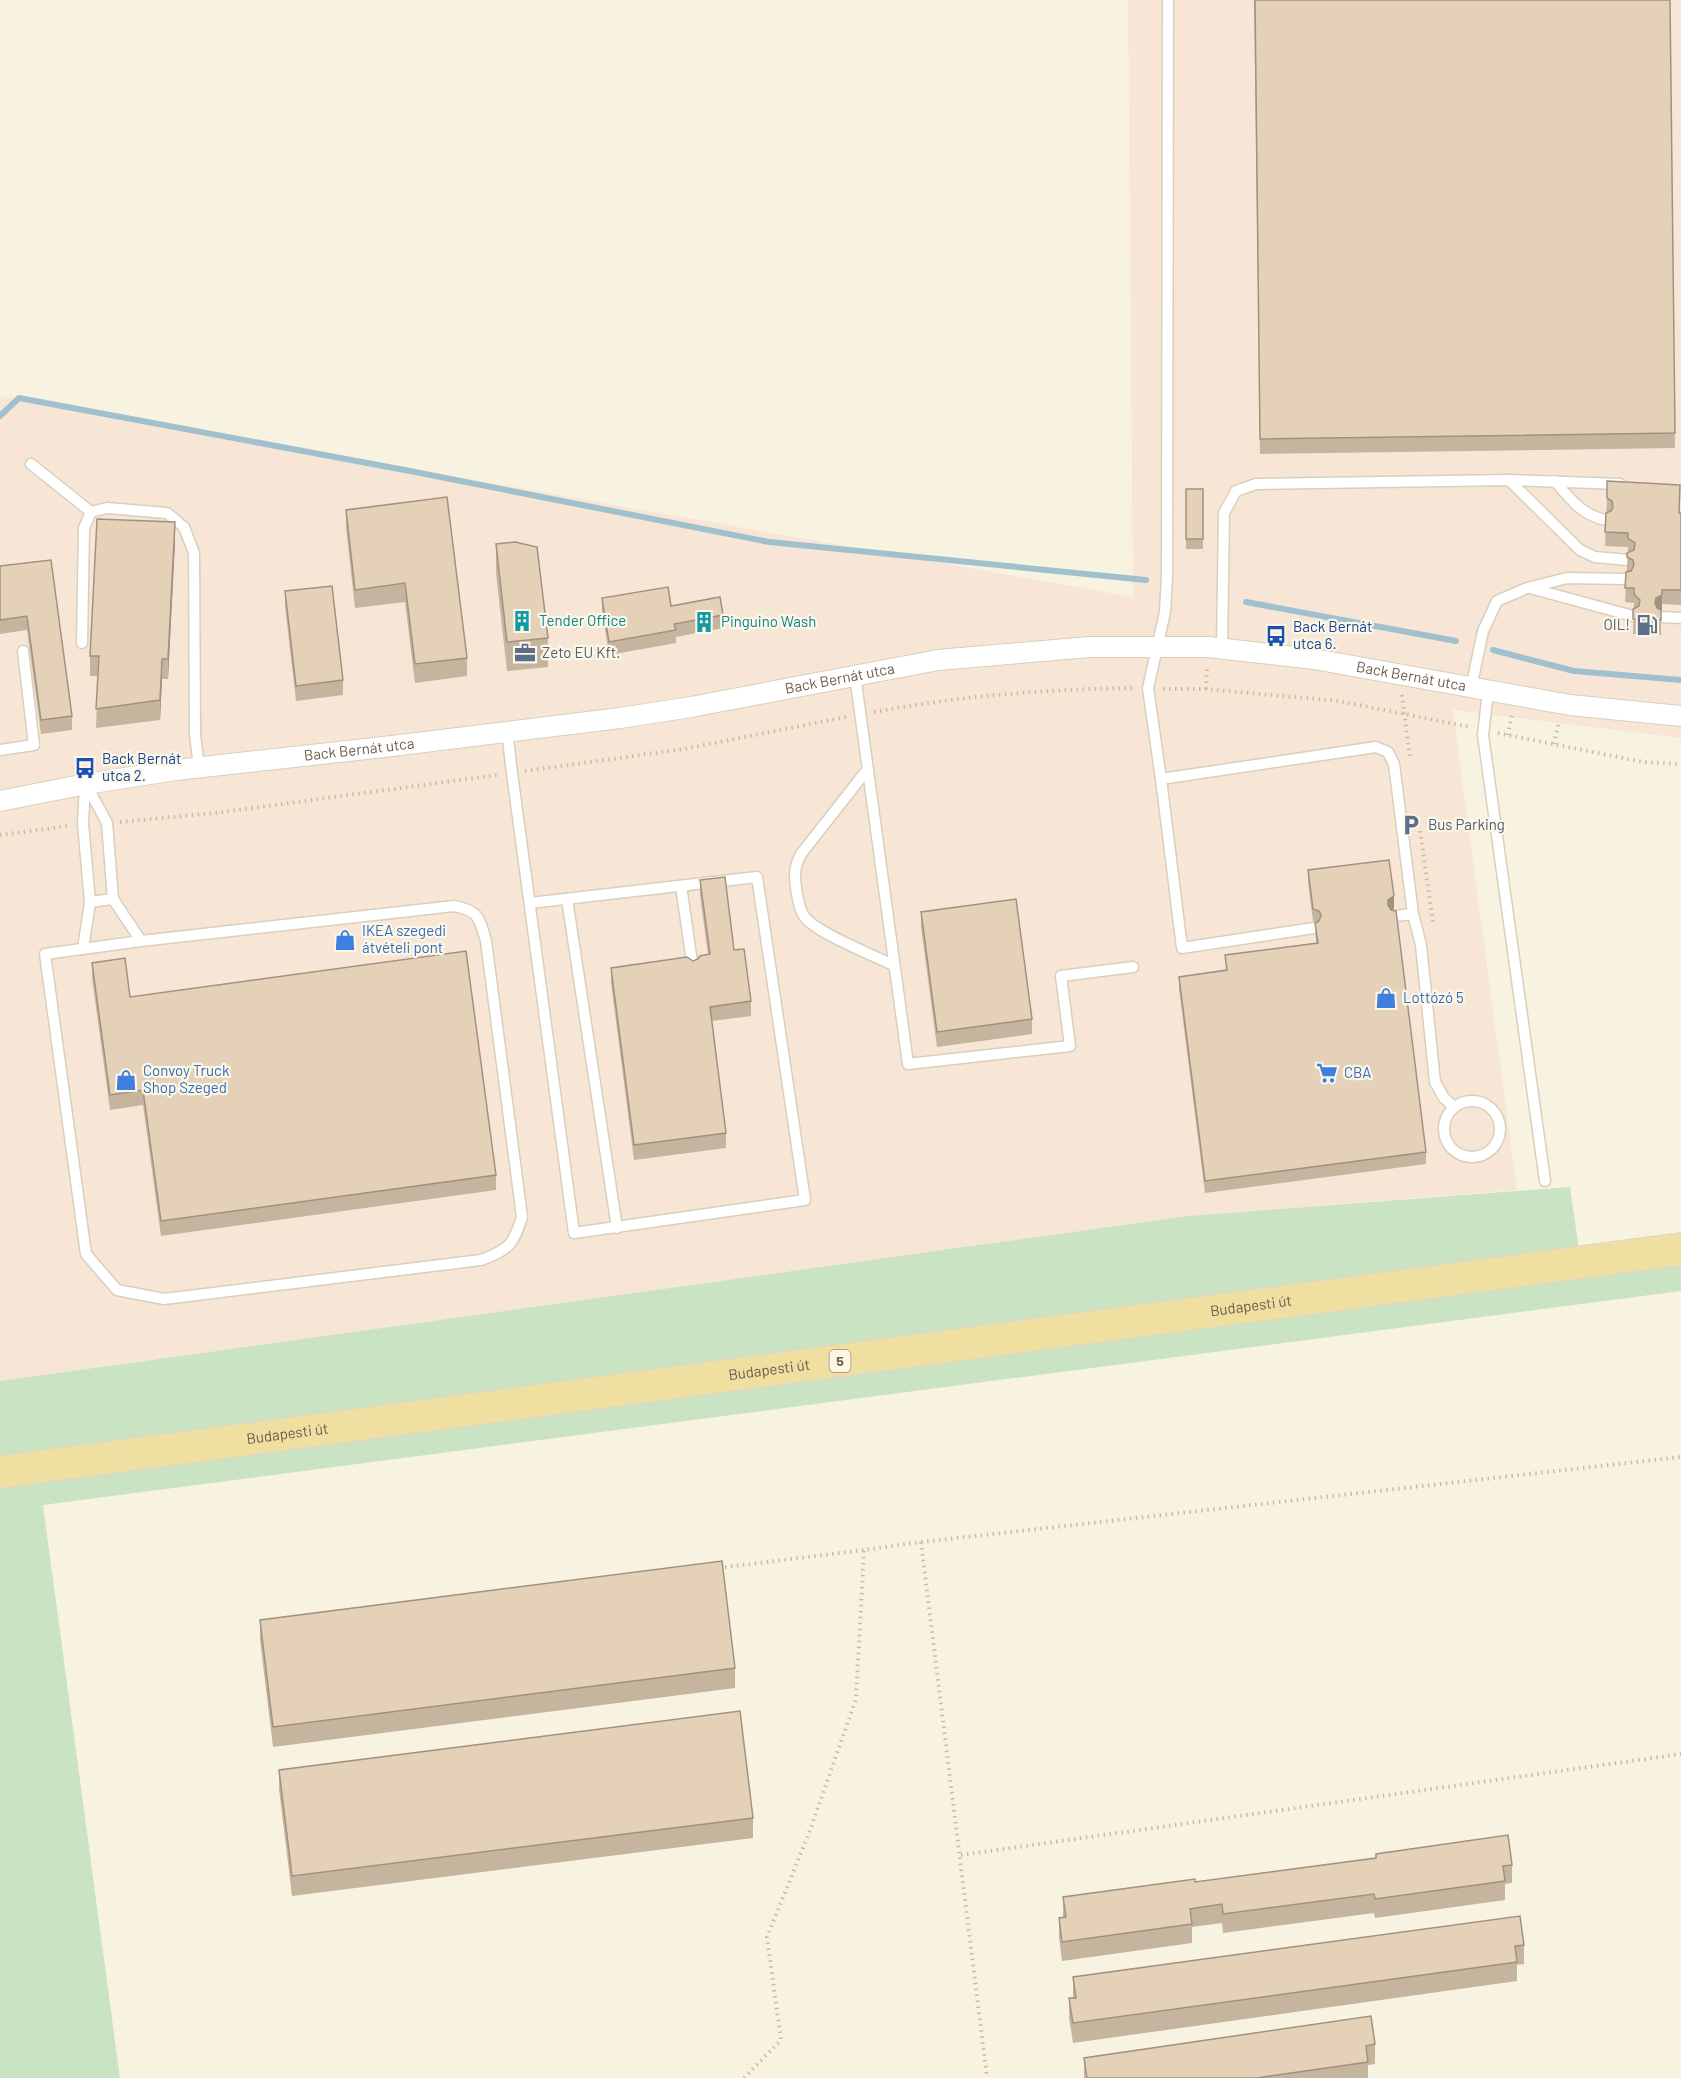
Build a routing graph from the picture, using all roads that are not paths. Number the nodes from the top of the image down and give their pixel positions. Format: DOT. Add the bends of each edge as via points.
graph roads {
  1 [pos="1168,0"];
  2 [pos="31,464"];
  3 [pos="1509,480"];
  4 [pos="1555,481"];
  5 [pos="1626,484"];
  6 [pos="92,512"];
  7 [pos="1606,520"];
  8 [pos="1628,560"];
  9 [pos="1627,579"];
  10 [pos="1527,588"];
  11 [pos="1633,616"];
  12 [pos="1662,617"];
  13 [pos="1681,618"];
  14 [pos="82,643"];
  15 [pos="1158,646"];
  16 [pos="1222,648"];
  17 [pos="23,651"];
  18 [pos="855,675"];
  19 [pos="1480,690"];
  20 [pos="1681,716"];
  21 [pos="507,731"];
  22 [pos="0,750"];
  23 [pos="199,767"];
  24 [pos="867,770"];
  25 [pos="1161,778"];
  26 [pos="86,784"];
  27 [pos="0,801"];
  28 [pos="681,886"];
  29 [pos="113,899"];
  30 [pos="567,899"];
  31 [pos="90,902"];
  32 [pos="530,903"];
  33 [pos="1413,914"];
  34 [pos="1395,916"];
  35 [pos="1314,928"];
  36 [pos="141,941"];
  37 [pos="83,949"];
  38 [pos="893,964"];
  39 [pos="1133,968"];
  40 [pos="693,969"];
  41 [pos="1454,1107"];
  42 [pos="1545,1181"];
  43 [pos="617,1228"];
  44 [pos="1681,1249"];
  45 [pos="0,1472"];
  1 -- 15 [label="lane" via="1167,576"];
  2 -- 6 [label="lane"];
  3 -- 4 [label="lane"];
  3 -- 8 [label="lane" via="1580,550 1595,557"];
  3 -- 16 [label="lane" via="1256,484 1236,491 1224,513"];
  4 -- 5 [label="lane"];
  4 -- 7 [label="lane" via="1577,507"];
  6 -- 14 [label="lane" via="84,528"];
  6 -- 23 [label="lane" via="107,508 167,513 184,527 194,553 195,735"];
  9 -- 10 [label="lane" via="1567,578"];
  10 -- 11 [label="lane"];
  10 -- 19 [label="lane" via="1497,601 1483,631"];
  12 -- 13 [label="lane"];
  15 -- 16 [label="street, Back Bernát utca"];
  15 -- 18 [label="street, Back Bernát utca" via="1021,651"];
  15 -- 25 [label="lane" via="1148,688"];
  16 -- 19 [label="street, Back Bernát utca" via="1314,659"];
  17 -- 22 [label="lane" via="34,745"];
  18 -- 21 [label="street, Back Bernát utca" via="691,707"];
  18 -- 24 [label="lane"];
  19 -- 20 [label="street, Back Bernát utca" via="1570,705"];
  19 -- 42 [label="lane"];
  21 -- 23 [label="street, Back Bernát utca"];
  21 -- 32 [label="lane"];
  23 -- 26 [label="street, Back Bernát utca"];
  24 -- 38 [label="lane"];
  24 -- 38 [label="lane" via="801,854 795,879 803,915 809,922"];
  25 -- 33 [label="lane" via="1377,747 1388,752 1394,764"];
  25 -- 35 [label="lane" via="1182,948"];
  26 -- 27 [label="street, Back Bernát utca"];
  26 -- 29 [label="lane" via="107,823"];
  26 -- 31 [label="lane" via="83,824"];
  28 -- 30 [label="lane"];
  28 -- 40 [label="lane"];
  28 -- 43 [label="lane" via="758,877 805,1200"];
  29 -- 31 [label="lane"];
  29 -- 36 [label="lane"];
  30 -- 32 [label="lane"];
  30 -- 43 [label="lane"];
  31 -- 37 [label="lane"];
  32 -- 43 [label="lane" via="574,1233"];
  33 -- 34 [label="lane"];
  33 -- 41 [label="lane" via="1421,945 1436,1082"];
  36 -- 37 [label="lane"];
  36 -- 37 [label="lane" via="454,906 470,909 480,920 486,941 522,1217 517,1235 505,1251 481,1260 164,1299 117,1290 86,1254 45,954"];
  38 -- 39 [label="lane" via="908,1064 1070,1046 1061,976"];
  41 -- 41 [label="lane" via="1444,1122 1443,1132 1450,1148 1467,1157 1485,1154 1497,1141 1499,1123 1495,1114 1481,1102 1462,1102"];
  44 -- 45 [label="main road, Budapesti út / 5"];
}
